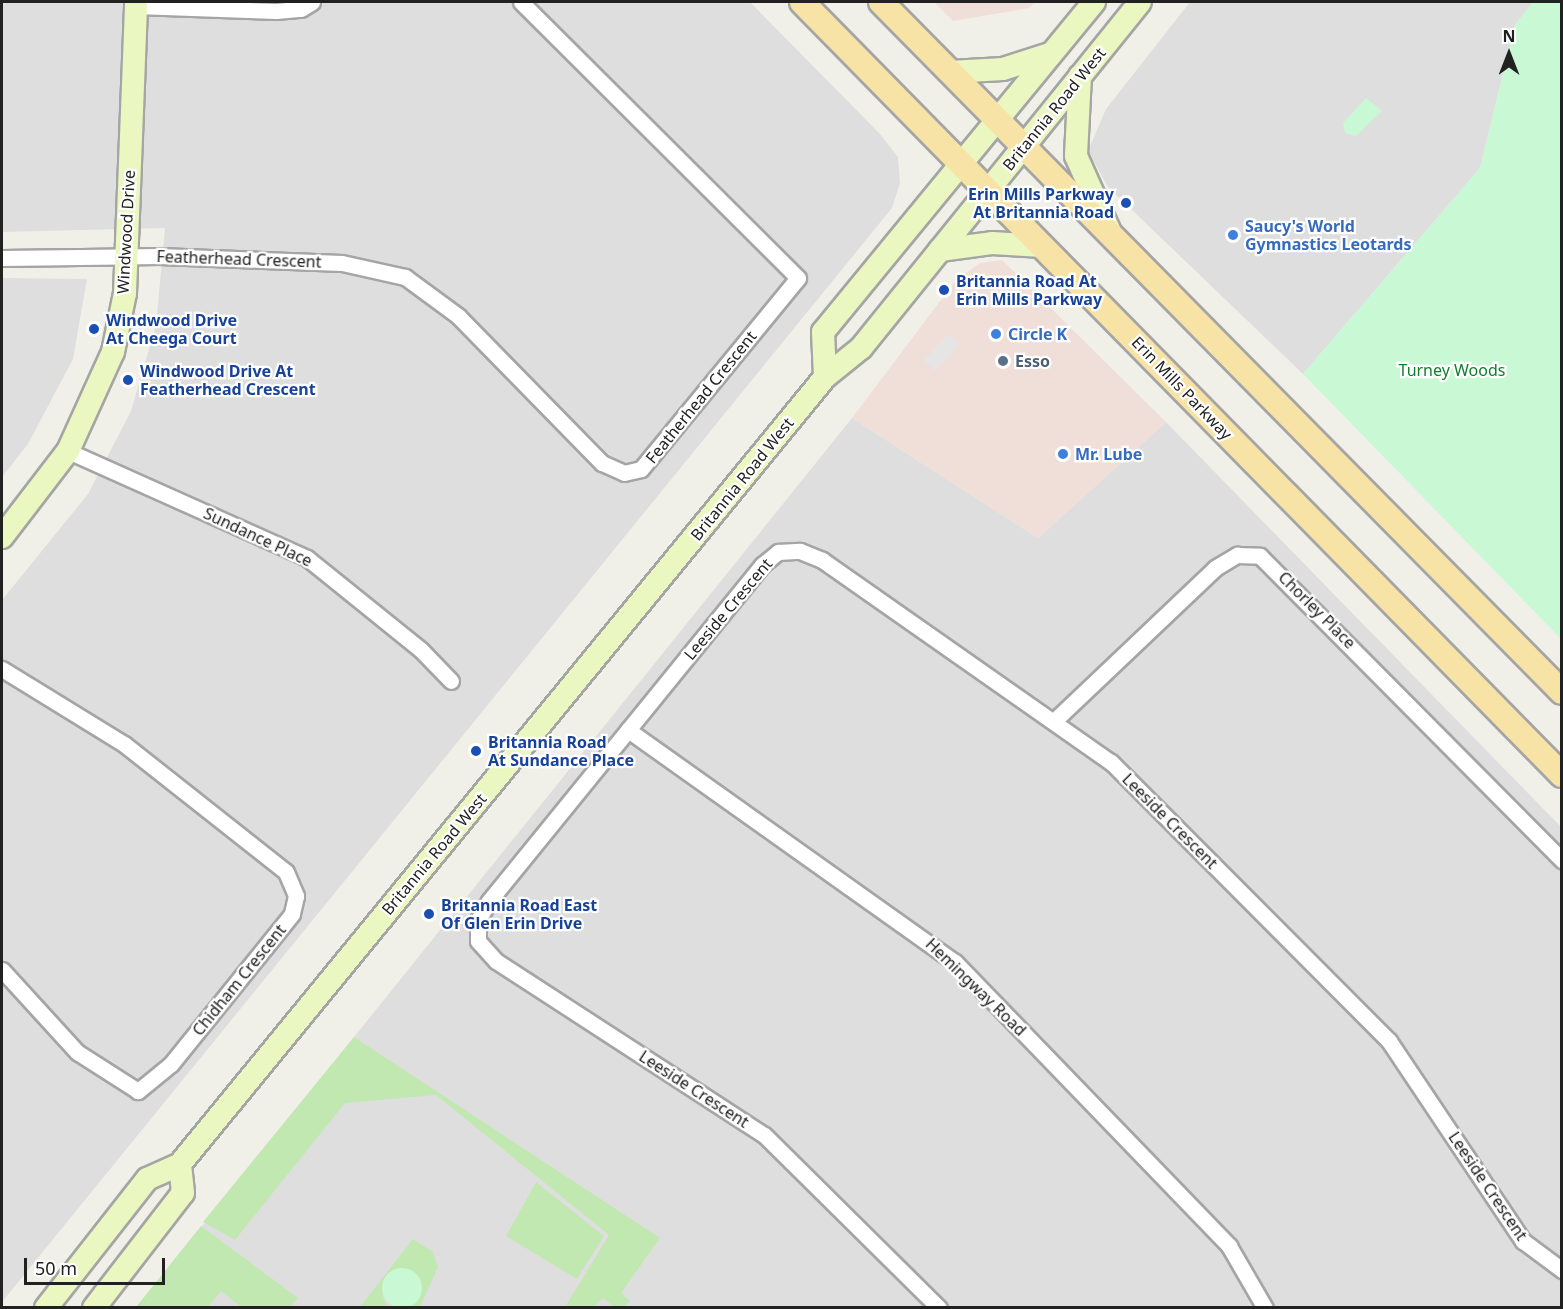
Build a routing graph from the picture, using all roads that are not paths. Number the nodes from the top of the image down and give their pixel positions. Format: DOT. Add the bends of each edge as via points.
graph roads {
  1 [pos="312,2"];
  2 [pos="521,2"];
  3 [pos="802,2"];
  4 [pos="881,2"];
  5 [pos="1094,2"];
  6 [pos="1140,2"];
  7 [pos="136,4"];
  8 [pos="1050,54"];
  9 [pos="950,72"];
  10 [pos="1080,76"];
  11 [pos="997,120"];
  12 [pos="1023,147"];
  13 [pos="961,164"];
  14 [pos="988,191"];
  15 [pos="1113,236"];
  16 [pos="1042,246"];
  17 [pos="940,250"];
  18 [pos="126,256"];
  19 [pos="2,258"];
  20 [pos="825,377"];
  21 [pos="69,451"];
  22 [pos="2,537"];
  23 [pos="2,669"];
  24 [pos="451,681"];
  25 [pos="1562,692"];
  26 [pos="1054,722"];
  27 [pos="628,730"];
  28 [pos="1562,775"];
  29 [pos="1562,860"];
  30 [pos="2,970"];
  31 [pos="180,1164"];
  32 [pos="1562,1270"];
  33 [pos="46,1308"];
  34 [pos="94,1308"];
  35 [pos="939,1308"];
  36 [pos="1264,1308"];
  1 -- 7 [label="street" via="301,9 276,11"];
  2 -- 18 [label="street, Featherhead Crescent" via="798,278 641,469 624,473 602,463 458,316 405,277 342,263"];
  3 -- 13 [label="main road, Erin Mills Parkway"];
  4 -- 9 [label="main road"];
  5 -- 8 [label="main road"];
  6 -- 10 [label="main road, Britannia Road West"];
  7 -- 18 [label="main road, Windwood Drive"];
  8 -- 9 [label="main road" via="1003,69"];
  8 -- 11 [label="main road"];
  9 -- 11 [label="main road"];
  10 -- 12 [label="main road, Britannia Road West"];
  10 -- 15 [label="main road" via="1076,156"];
  11 -- 12 [label="main road"];
  11 -- 13 [label="main road"];
  12 -- 14 [label="main road, Britannia Road West"];
  12 -- 15 [label="main road"];
  13 -- 14 [label="main road, Erin Mills Parkway"];
  13 -- 20 [label="main road" via="824,332"];
  14 -- 16 [label="main road, Erin Mills Parkway"];
  14 -- 17 [label="main road, Britannia Road West"];
  15 -- 25 [label="main road"];
  16 -- 17 [label="main road" via="992,243"];
  16 -- 28 [label="main road, Erin Mills Parkway"];
  17 -- 20 [label="main road, Britannia Road West" via="861,348"];
  18 -- 19 [label="street"];
  18 -- 21 [label="main road, Windwood Drive" via="113,352"];
  20 -- 31 [label="main road, Britannia Road West"];
  21 -- 22 [label="main road, Windwood Drive"];
  21 -- 24 [label="street, Sundance Place" via="314,562"];
  23 -- 30 [label="street, Chidham Crescent" via="124,744 286,872 296,896 292,914 171,1064 138,1091 77,1052"];
  26 -- 27 [label="street, Leeside Crescent" via="800,551 778,552 762,564"];
  26 -- 29 [label="street, Chorley Place" via="1215,568 1237,555 1260,556"];
  26 -- 32 [label="street, Leeside Crescent" via="1111,762 1389,1041 1523,1241"];
  27 -- 35 [label="street, Leeside Crescent" via="489,901 478,920 478,942 495,961 764,1135"];
  27 -- 36 [label="street, Hemingway Road" via="955,962 1223,1239"];
  31 -- 33 [label="main road, Britannia Road West" via="147,1179"];
  31 -- 34 [label="main road" via="183,1193"];
}
